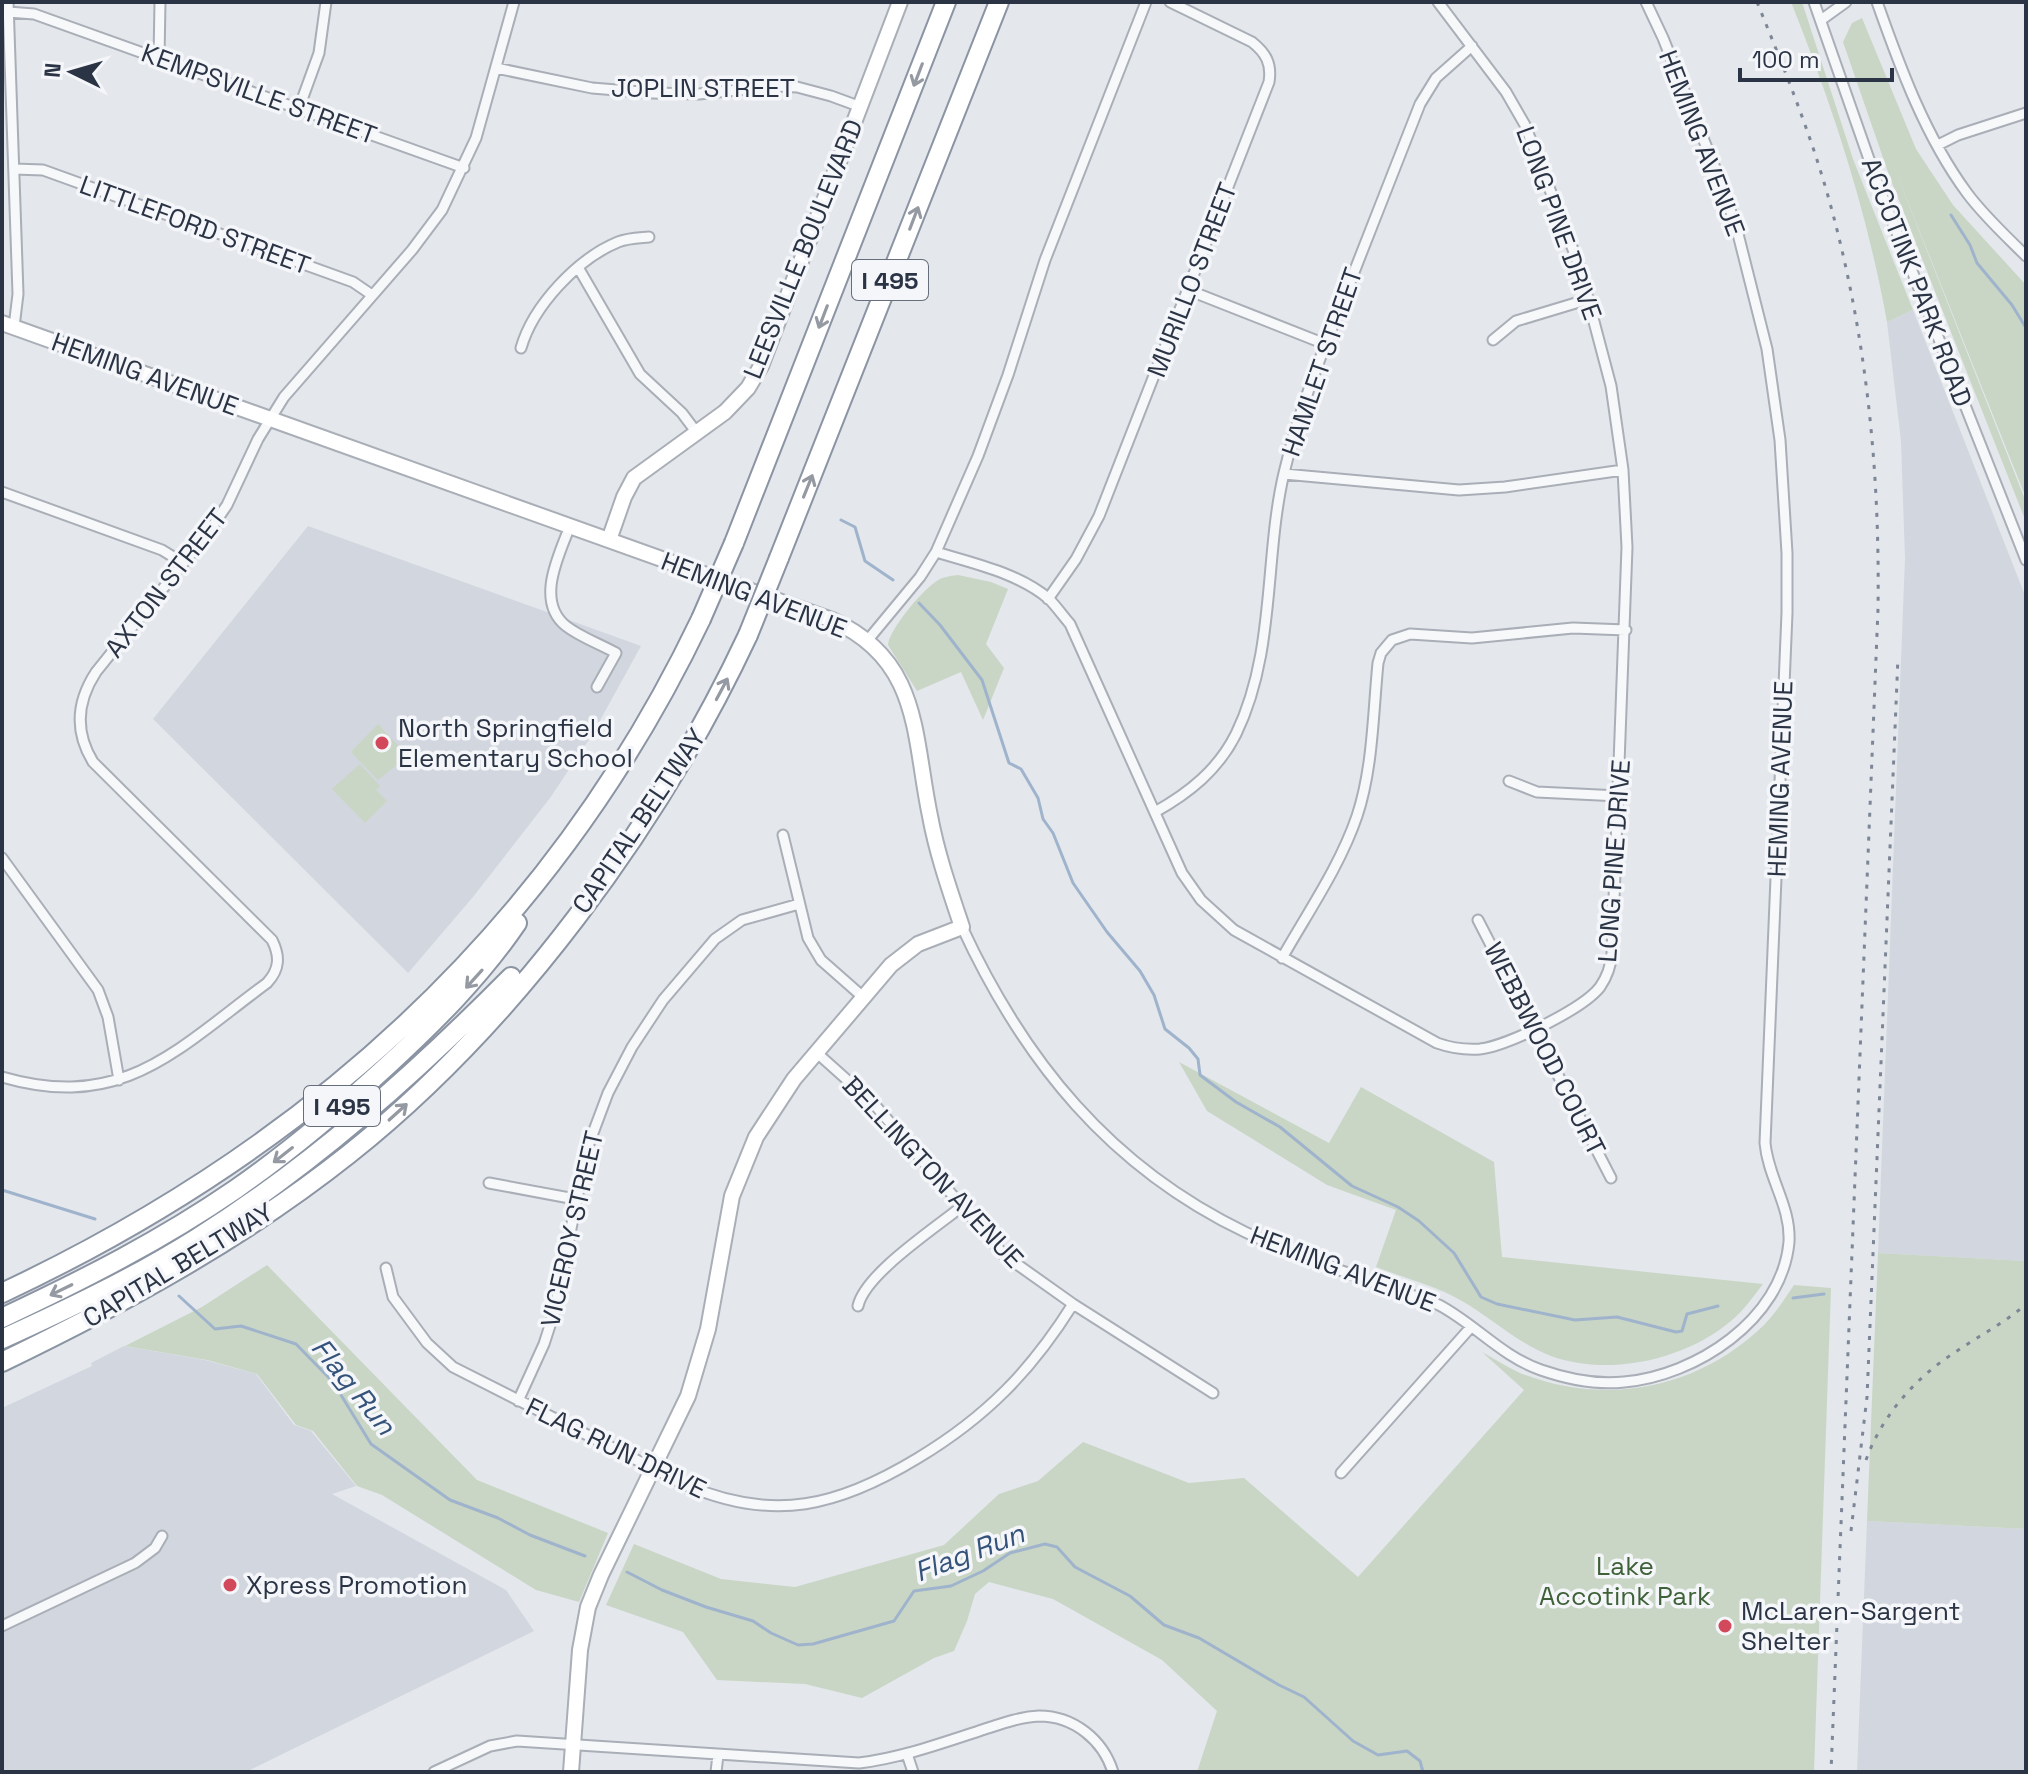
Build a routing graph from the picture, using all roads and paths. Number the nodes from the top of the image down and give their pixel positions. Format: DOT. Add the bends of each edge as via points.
graph roads {
  1 [pos="160,2"];
  2 [pos="326,2"];
  3 [pos="514,2"];
  4 [pos="900,2"];
  5 [pos="946,2"];
  6 [pos="999,2"];
  7 [pos="1146,2"];
  8 [pos="1170,2"];
  9 [pos="1438,2"];
  10 [pos="1646,2"];
  11 [pos="1814,2"];
  12 [pos="1846,2"];
  13 [pos="1877,2"];
  14 [pos="8,7"];
  15 [pos="1821,20"];
  16 [pos="1472,46"];
  17 [pos="159,58"];
  18 [pos="496,68"];
  19 [pos="861,107"];
  20 [pos="299,108"];
  21 [pos="2026,113"];
  22 [pos="1938,145"];
  23 [pos="464,168"];
  24 [pos="14,169"];
  25 [pos="649,237"];
  26 [pos="2026,256"];
  27 [pos="579,269"];
  28 [pos="1188,290"];
  29 [pos="372,295"];
  30 [pos="1589,299"];
  31 [pos="8,325"];
  32 [pos="1493,340"];
  33 [pos="1325,344"];
  34 [pos="521,348"];
  35 [pos="270,419"];
  36 [pos="697,433"];
  37 [pos="1623,470"];
  38 [pos="1284,474"];
  39 [pos="2,492"];
  40 [pos="570,526"];
  41 [pos="609,540"];
  42 [pos="936,552"];
  43 [pos="2026,560"];
  44 [pos="183,563"];
  45 [pos="1048,599"];
  46 [pos="1626,630"];
  47 [pos="867,641"];
  48 [pos="597,687"];
  49 [pos="1509,781"];
  50 [pos="1619,796"];
  51 [pos="598,800"];
  52 [pos="1155,812"];
  53 [pos="783,835"];
  54 [pos="2,858"];
  55 [pos="607,874"];
  56 [pos="799,904"];
  57 [pos="1478,920"];
  58 [pos="962,927"];
  59 [pos="1282,958"];
  60 [pos="863,997"];
  61 [pos="1534,1028"];
  62 [pos="817,1053"];
  63 [pos="2,1077"];
  64 [pos="119,1080"];
  65 [pos="1611,1178"];
  66 [pos="489,1183"];
  67 [pos="575,1199"];
  68 [pos="961,1207"];
  69 [pos="386,1268"];
  70 [pos="2,1293"];
  71 [pos="1073,1304"];
  72 [pos="858,1306"];
  73 [pos="2,1318"];
  74 [pos="1471,1327"];
  75 [pos="2,1339"];
  76 [pos="2,1362"];
  77 [pos="1213,1393"];
  78 [pos="518,1401"];
  79 [pos="654,1469"];
  80 [pos="1341,1473"];
  81 [pos="162,1536"];
  82 [pos="2,1626"];
  83 [pos="573,1745"];
  84 [pos="907,1754"];
  85 [pos="718,1755"];
  86 [pos="434,1772"];
  87 [pos="571,1772"];
  88 [pos="716,1772"];
  89 [pos="913,1772"];
  90 [pos="1113,1772"];
  1 -- 17 [label="street"];
  2 -- 20 [label="street" via="319,53"];
  3 -- 18 [label="street, AXTON STREET"];
  4 -- 19 [label="street, LEESVILLE BOULEVARD"];
  5 -- 51 [label="highway, CAPITAL BELTWAY / I 495, one-way, bridge" via="701,619 658,703"];
  55 -- 6 [label="highway, CAPITAL BELTWAY / I 495, one-way, bridge" via="679,767 748,635"];
  7 -- 42 [label="street" via="1045,260 995,415"];
  8 -- 28 [label="street, MURILLO STREET" via="1252,42 1267,57 1271,73"];
  9 -- 16 [label="street, LONG PINE DRIVE"];
  10 -- 74 [label="street, HEMING AVENUE" via="1737,230 1767,349 1780,440 1787,613 1765,1143 1787,1213 1788,1245 1775,1286 1742,1328 1700,1359 1656,1377 1608,1382 1553,1374 1511,1356"];
  11 -- 15 [label="street, ACCOTINK PARK ROAD"];
  12 -- 15 [label="street"];
  13 -- 22 [label="street"];
  14 -- 17 [label="street, KEMPSVILLE STREET"];
  14 -- 24 [label="street"];
  15 -- 43 [label="street, ACCOTINK PARK ROAD" via="1877,182"];
  16 -- 30 [label="street, LONG PINE DRIVE" via="1525,125"];
  16 -- 33 [label="street, HAMLET STREET" via="1436,78 1420,104"];
  17 -- 20 [label="street, KEMPSVILLE STREET"];
  18 -- 19 [label="street, JOPLIN STREET" via="592,88 653,93 797,87"];
  18 -- 23 [label="street, AXTON STREET"];
  19 -- 36 [label="street, LEESVILLE BOULEVARD" via="761,366 740,398"];
  20 -- 23 [label="street, KEMPSVILLE STREET"];
  21 -- 22 [label="street"];
  22 -- 26 [label="street" via="1966,191"];
  23 -- 29 [label="street, AXTON STREET" via="432,225"];
  24 -- 29 [label="street, LITTLEFORD STREET" via="43,170 353,282"];
  24 -- 31 [label="street" via="18,294"];
  25 -- 27 [label="street" via="621,241"];
  27 -- 34 [label="street" via="535,314"];
  27 -- 36 [label="street" via="640,374"];
  28 -- 33 [label="street"];
  28 -- 45 [label="street, MURILLO STREET" via="1099,516"];
  29 -- 35 [label="street, AXTON STREET"];
  30 -- 32 [label="street" via="1516,321"];
  30 -- 37 [label="street, LONG PINE DRIVE" via="1611,386"];
  31 -- 35 [label="street, HEMING AVENUE"];
  33 -- 38 [label="street, HAMLET STREET"];
  35 -- 40 [label="street, HEMING AVENUE"];
  35 -- 44 [label="street, AXTON STREET" via="227,505"];
  36 -- 41 [label="street, LEESVILLE BOULEVARD" via="634,478"];
  37 -- 38 [label="street" via="1459,490"];
  37 -- 46 [label="street, LONG PINE DRIVE"];
  38 -- 52 [label="street, HAMLET STREET" via="1263,642 1242,719 1208,773"];
  39 -- 44 [label="street" via="162,550"];
  40 -- 41 [label="street, HEMING AVENUE"];
  40 -- 48 [label="street" via="552,573 551,599 564,625 616,653"];
  41 -- 47 [label="street, HEMING AVENUE" via="832,620"];
  42 -- 45 [label="street, LONG PINE DRIVE" via="1007,576"];
  42 -- 47 [label="street"];
  44 -- 64 [label="street, AXTON STREET" via="91,680 80,709 80,730 101,772 272,940 278,963 267,983 179,1048"];
  45 -- 52 [label="street, LONG PINE DRIVE" via="1077,637"];
  46 -- 50 [label="street, LONG PINE DRIVE"];
  46 -- 59 [label="street" via="1551,629 1472,638 1410,634 1392,640 1378,663 1357,815"];
  47 -- 58 [label="street, HEMING AVENUE" via="910,703 934,835"];
  49 -- 50 [label="street" via="1537,792"];
  50 -- 61 [label="street, LONG PINE DRIVE" via="1608,972 1587,1000"];
  51 -- 70 [label="highway, CAPITAL BELTWAY / I 495" via="492,937 338,1086 190,1193"];
  51 -- 73 [label="highway, I 495, one-way" via="490,961 361,1090 223,1198 121,1259"];
  52 -- 59 [label="street, LONG PINE DRIVE" via="1182,873 1201,900 1234,930"];
  53 -- 56 [label="street"];
  54 -- 64 [label="street" via="98,990"];
  55 -- 75 [label="highway, I 495" via="476,1013 303,1165 195,1239"];
  76 -- 55 [label="highway, CAPITAL BELTWAY / I 495, one-way" via="171,1276 349,1154 485,1025"];
  56 -- 60 [label="street" via="815,953"];
  56 -- 67 [label="street, VICEROY STREET" via="758,914 727,930 663,1000 608,1093"];
  57 -- 61 [label="street, WEBBWOOD COURT"];
  58 -- 60 [label="street" via="907,952"];
  58 -- 74 [label="street, HEMING AVENUE" via="995,994 1036,1058 1082,1113 1141,1168 1246,1232 1439,1305"];
  59 -- 61 [label="street, LONG PINE DRIVE" via="1447,1047 1491,1047"];
  60 -- 62 [label="street"];
  61 -- 65 [label="street, WEBBWOOD COURT"];
  62 -- 68 [label="street, BELLINGTON AVENUE" via="874,1104"];
  62 -- 79 [label="street" via="771,1111 742,1168 699,1362"];
  63 -- 64 [label="street, AXTON STREET" via="70,1089"];
  66 -- 67 [label="street"];
  67 -- 78 [label="street, VICEROY STREET" via="554,1313"];
  68 -- 71 [label="street, BELLINGTON AVENUE" via="1004,1255"];
  68 -- 72 [label="street" via="875,1277"];
  69 -- 78 [label="street, FLAG RUN DRIVE" via="393,1297 436,1353 467,1376"];
  71 -- 77 [label="street, BELLINGTON AVENUE"];
  71 -- 79 [label="street, FLAG RUN DRIVE" via="1033,1362 980,1415 942,1444 861,1489 814,1503 767,1506 713,1495"];
  74 -- 80 [label="street"];
  78 -- 79 [label="street, FLAG RUN DRIVE"];
  79 -- 83 [label="street" via="588,1607"];
  81 -- 82 [label="street" via="135,1563"];
  83 -- 85 [label="street"];
  83 -- 86 [label="street" via="502,1743"];
  83 -- 87 [label="street"];
  84 -- 85 [label="street" via="843,1764"];
  84 -- 89 [label="street"];
  84 -- 90 [label="street" via="1018,1719 1048,1717 1092,1737"];
  85 -- 88 [label="street"];
}
